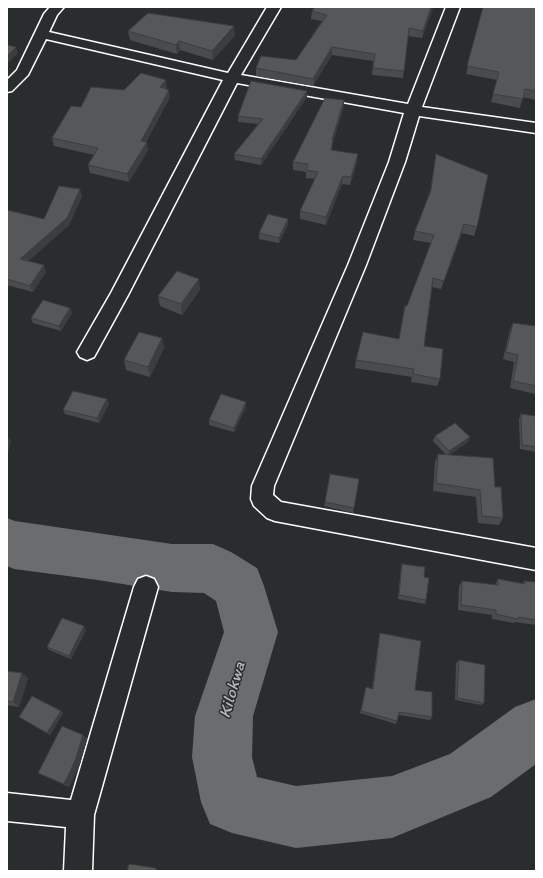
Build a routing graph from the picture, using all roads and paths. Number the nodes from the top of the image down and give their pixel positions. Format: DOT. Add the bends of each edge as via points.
graph roads {
  1 [pos="57,7"];
  2 [pos="274,7"];
  3 [pos="453,7"];
  4 [pos="40,34"];
  5 [pos="232,78"];
  6 [pos="7,88"];
  7 [pos="413,110"];
  8 [pos="536,128"];
  9 [pos="87,352"];
  10 [pos="536,559"];
  11 [pos="146,587"];
  12 [pos="7,807"];
  13 [pos="80,815"];
  14 [pos="78,871"];
  1 -- 4 [label="street"];
  2 -- 5 [label="street"];
  3 -- 7 [label="street"];
  4 -- 5 [label="street"];
  4 -- 6 [label="street" via="23,72"];
  5 -- 7 [label="street"];
  5 -- 9 [label="street"];
  7 -- 8 [label="street"];
  7 -- 10 [label="street" via="397,162 363,251 263,486 262,499 275,511"];
  11 -- 13 [label="street"];
  12 -- 13 [label="street"];
  13 -- 14 [label="street"];
}
